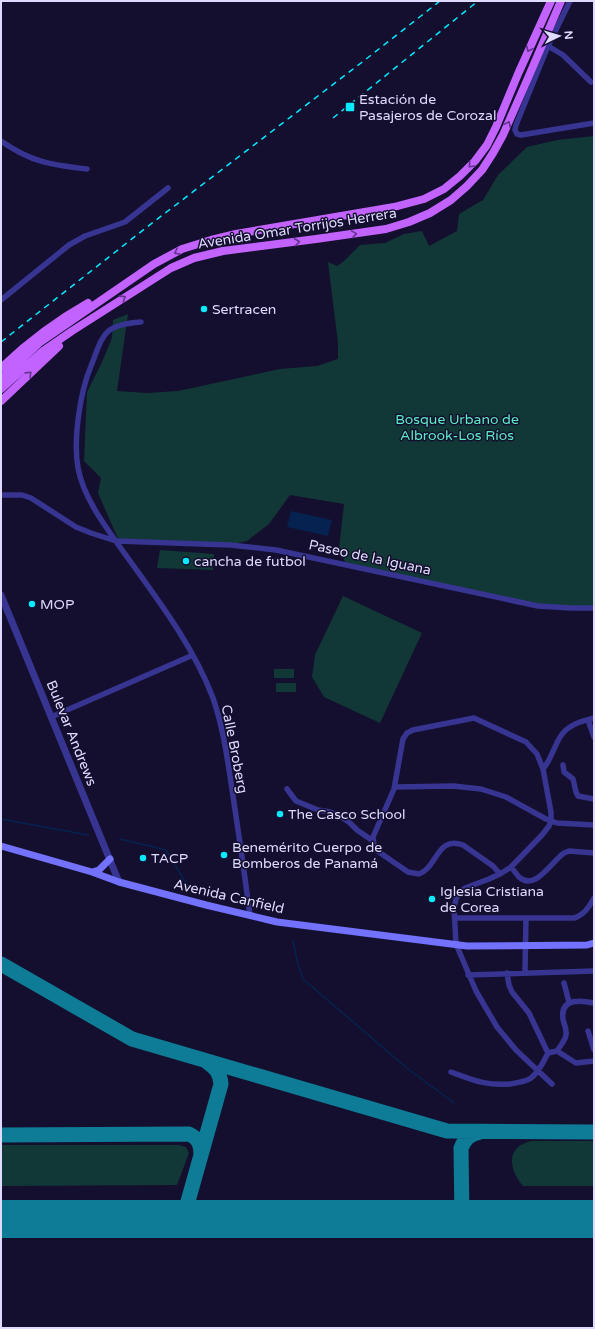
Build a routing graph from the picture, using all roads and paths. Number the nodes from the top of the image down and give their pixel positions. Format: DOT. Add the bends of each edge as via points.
graph roads {
  1 [pos="551,1"];
  2 [pos="561,1"];
  3 [pos="570,1"];
  4 [pos="548,46"];
  5 [pos="591,82"];
  6 [pos="594,123"];
  7 [pos="1,141"];
  8 [pos="87,169"];
  9 [pos="168,188"];
  10 [pos="107,295"];
  11 [pos="1,300"];
  12 [pos="90,320"];
  13 [pos="141,322"];
  14 [pos="1,368"];
  15 [pos="1,379"];
  16 [pos="1,389"];
  17 [pos="1,401"];
  18 [pos="1,495"];
  19 [pos="116,541"];
  20 [pos="1,595"];
  21 [pos="594,608"];
  22 [pos="193,655"];
  23 [pos="51,717"];
  24 [pos="591,719"];
  25 [pos="594,737"];
  26 [pos="563,765"];
  27 [pos="542,769"];
  28 [pos="395,786"];
  29 [pos="287,789"];
  30 [pos="594,799"];
  31 [pos="551,821"];
  32 [pos="594,826"];
  33 [pos="373,841"];
  34 [pos="1,846"];
  35 [pos="594,853"];
  36 [pos="110,859"];
  37 [pos="511,867"];
  38 [pos="92,872"];
  39 [pos="500,874"];
  40 [pos="119,882"];
  41 [pos="594,898"];
  42 [pos="591,908"];
  43 [pos="250,916"];
  44 [pos="456,918"];
  45 [pos="526,918"];
  46 [pos="594,943"];
  47 [pos="456,944"];
  48 [pos="525,945"];
  49 [pos="594,971"];
  50 [pos="525,972"];
  51 [pos="507,973"];
  52 [pos="468,974"];
  53 [pos="564,983"];
  54 [pos="570,1002"];
  55 [pos="594,1003"];
  56 [pos="588,1032"];
  57 [pos="594,1050"];
  58 [pos="556,1051"];
  59 [pos="548,1053"];
  60 [pos="594,1061"];
  61 [pos="538,1071"];
  62 [pos="450,1072"];
  63 [pos="552,1084"];
  1 -- 10 [label="main road, Avenida Omar Torrijos Herrera, one-way" via="487,145 475,161 444,188 424,199 394,207 236,234 182,249"];
  12 -- 2 [label="main road, Avenida Omar Torrijos Herrera, one-way" via="171,268 194,258 223,251 386,229 430,213 451,200 482,170 503,135"];
  3 -- 4 [label="street"];
  4 -- 5 [label="street" via="563,55"];
  4 -- 6 [label="street" via="516,126 517,134"];
  7 -- 8 [label="street" via="39,162"];
  9 -- 11 [label="street" via="125,222 69,244"];
  10 -- 14 [label="main road" via="70,313"];
  10 -- 15 [label="main road, Avenida Omar Torrijos Herrera" via="39,343"];
  12 -- 16 [label="main road, Avenida Omar Torrijos Herrera" via="43,351"];
  17 -- 12 [label="main road, one-way"];
  13 -- 19 [label="street, Calle Broberg" via="120,325 106,334 84,386 77,429 78,467 82,483"];
  18 -- 19 [label="street, Paseo de la Iguana" via="22,495 31,498 76,527"];
  19 -- 21 [label="street, Paseo de la Iguana" via="230,545 276,550 538,606"];
  19 -- 22 [label="street, Calle Broberg"];
  20 -- 23 [label="street, Bulevar Andrews"];
  22 -- 23 [label="street"];
  22 -- 43 [label="street, Calle Broberg" via="213,698 223,732"];
  23 -- 36 [label="street, Bulevar Andrews"];
  24 -- 25 [label="street"];
  24 -- 27 [label="street" via="576,723 563,732"];
  26 -- 30 [label="street" via="564,772 573,779 578,796"];
  27 -- 28 [label="street" via="537,754 526,742 470,718 407,733 402,742"];
  27 -- 31 [label="street"];
  28 -- 31 [label="street" via="453,786 480,789 515,801"];
  28 -- 33 [label="street"];
  29 -- 33 [label="street" via="296,800 340,816"];
  31 -- 32 [label="street"];
  31 -- 37 [label="street" via="542,835"];
  33 -- 39 [label="street" via="379,853 412,874 425,871 442,848 455,843 466,847"];
  34 -- 38 [label="main road, Avenida Canfield"];
  35 -- 37 [label="street" via="564,852 532,881 519,877"];
  36 -- 38 [label="main road" via="99,870"];
  36 -- 40 [label="street, Bulevar Andrews"];
  37 -- 39 [label="street"];
  38 -- 40 [label="main road, Avenida Canfield"];
  39 -- 44 [label="street" via="461,891 455,902"];
  40 -- 43 [label="main road, Avenida Canfield"];
  41 -- 42 [label="street"];
  42 -- 45 [label="street" via="574,918"];
  43 -- 47 [label="main road, Avenida Canfield" via="299,925"];
  44 -- 45 [label="street"];
  44 -- 47 [label="street"];
  45 -- 48 [label="street"];
  46 -- 48 [label="main road, Avenida Canfield"];
  47 -- 48 [label="main road, Avenida Canfield"];
  47 -- 52 [label="street"];
  48 -- 50 [label="street"];
  49 -- 50 [label="street"];
  50 -- 51 [label="street"];
  51 -- 52 [label="street"];
  51 -- 59 [label="street" via="512,992 529,1013"];
  52 -- 61 [label="street" via="497,1027"];
  53 -- 54 [label="street"];
  54 -- 55 [label="street" via="579,1000"];
  54 -- 58 [label="street" via="563,1015 566,1037"];
  56 -- 57 [label="street"];
  58 -- 59 [label="street"];
  58 -- 60 [label="street" via="576,1063"];
  59 -- 61 [label="street"];
  61 -- 62 [label="street" via="520,1083 498,1085 486,1084"];
  61 -- 63 [label="street"];
}
